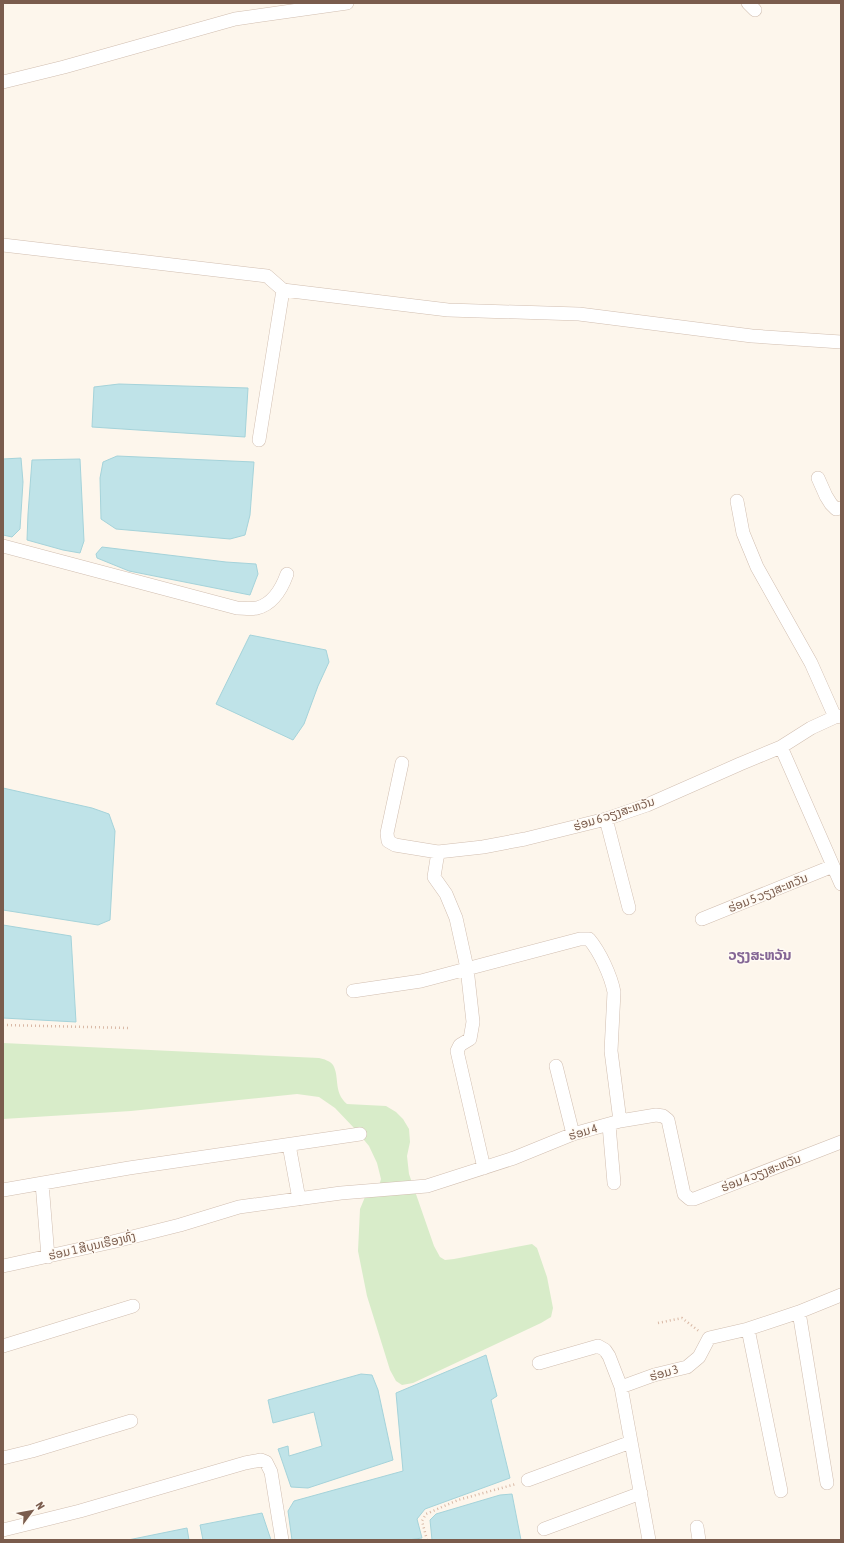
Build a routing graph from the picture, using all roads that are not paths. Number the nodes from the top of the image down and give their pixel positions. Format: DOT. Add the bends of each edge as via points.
graph roads {
  1 [pos="347,3"];
  2 [pos="3,82"];
  3 [pos="3,245"];
  4 [pos="283,290"];
  5 [pos="841,342"];
  6 [pos="259,440"];
  7 [pos="818,478"];
  8 [pos="737,501"];
  9 [pos="841,508"];
  10 [pos="3,546"];
  11 [pos="287,574"];
  12 [pos="838,716"];
  13 [pos="781,747"];
  14 [pos="402,763"];
  15 [pos="606,819"];
  16 [pos="438,852"];
  17 [pos="833,866"];
  18 [pos="841,884"];
  19 [pos="629,908"];
  20 [pos="702,919"];
  21 [pos="467,968"];
  22 [pos="353,991"];
  23 [pos="556,1066"];
  24 [pos="614,1123"];
  25 [pos="360,1134"];
  26 [pos="573,1134"];
  27 [pos="841,1142"];
  28 [pos="288,1145"];
  29 [pos="484,1168"];
  30 [pos="42,1183"];
  31 [pos="614,1183"];
  32 [pos="3,1190"];
  33 [pos="684,1194"];
  34 [pos="298,1199"];
  35 [pos="48,1257"];
  36 [pos="3,1266"];
  37 [pos="841,1295"];
  38 [pos="133,1306"];
  39 [pos="799,1312"];
  40 [pos="748,1329"];
  41 [pos="3,1346"];
  42 [pos="539,1363"];
  43 [pos="621,1387"];
  44 [pos="131,1421"];
  45 [pos="631,1442"];
  46 [pos="3,1458"];
  47 [pos="528,1480"];
  48 [pos="827,1483"];
  49 [pos="781,1490"];
  50 [pos="641,1493"];
  51 [pos="696,1527"];
  52 [pos="544,1529"];
  53 [pos="3,1530"];
  54 [pos="282,1540"];
  55 [pos="649,1540"];
  56 [pos="699,1540"];
  1 -- 2 [label="street" via="235,19"];
  3 -- 4 [label="street" via="267,276"];
  4 -- 5 [label="street" via="448,310 579,314 752,336"];
  4 -- 6 [label="street"];
  7 -- 9 [label="street" via="831,504 836,509"];
  8 -- 12 [label="street" via="743,533 757,567"];
  10 -- 11 [label="street" via="237,608 256,608 270,602"];
  12 -- 13 [label="street, ຮ່ອມ 6 ວຽງສະຫວັນ" via="811,728"];
  13 -- 15 [label="street, ຮ່ອມ 6 ວຽງສະຫວັນ" via="647,805"];
  13 -- 17 [label="street"];
  14 -- 16 [label="street, ຮ່ອມ 6 ວຽງສະຫວັນ" via="387,833 388,841 395,845"];
  15 -- 16 [label="street, ຮ່ອມ 6 ວຽງສະຫວັນ" via="525,839"];
  15 -- 19 [label="street"];
  16 -- 21 [label="street" via="434,877 446,894 456,918"];
  17 -- 18 [label="street"];
  17 -- 20 [label="street, ຮ່ອມ 5 ວຽງສະຫວັນ"];
  21 -- 22 [label="street" via="420,981"];
  21 -- 24 [label="street" via="580,939 589,939 595,946 614,992 611,1051"];
  21 -- 29 [label="street" via="473,1022 470,1039 460,1045 457,1052"];
  23 -- 26 [label="street"];
  24 -- 26 [label="street, ຮ່ອມ 4"];
  24 -- 31 [label="street"];
  24 -- 33 [label="street, ຮ່ອມ 4" via="656,1115 668,1120"];
  25 -- 28 [label="street"];
  26 -- 29 [label="street, ຮ່ອມ 4"];
  27 -- 33 [label="street, ຮ່ອມ 4 ວຽງສະຫວັນ" via="694,1200 690,1200"];
  28 -- 30 [label="street"];
  28 -- 34 [label="street"];
  29 -- 34 [label="street, ຮ່ອມ 4" via="427,1186"];
  30 -- 32 [label="street"];
  30 -- 35 [label="street"];
  34 -- 35 [label="street, ຮ່ອມ 1 ສີບຸນເຮືອງທົ່ງ" via="239,1207 180,1225"];
  35 -- 36 [label="street, ຮ່ອມ 1 ສີບຸນເຮືອງທົ່ງ"];
  37 -- 39 [label="street"];
  38 -- 41 [label="street"];
  39 -- 40 [label="street"];
  39 -- 48 [label="street"];
  40 -- 43 [label="street, ຮ່ອມ 3" via="708,1338 699,1357 687,1367"];
  40 -- 49 [label="street"];
  42 -- 43 [label="street" via="598,1346 609,1356"];
  43 -- 45 [label="street"];
  44 -- 46 [label="street"];
  45 -- 47 [label="street"];
  45 -- 50 [label="street"];
  50 -- 52 [label="street"];
  50 -- 55 [label="street"];
  51 -- 56 [label="street"];
  53 -- 54 [label="street" via="260,1460 266,1462 271,1472"];
}
